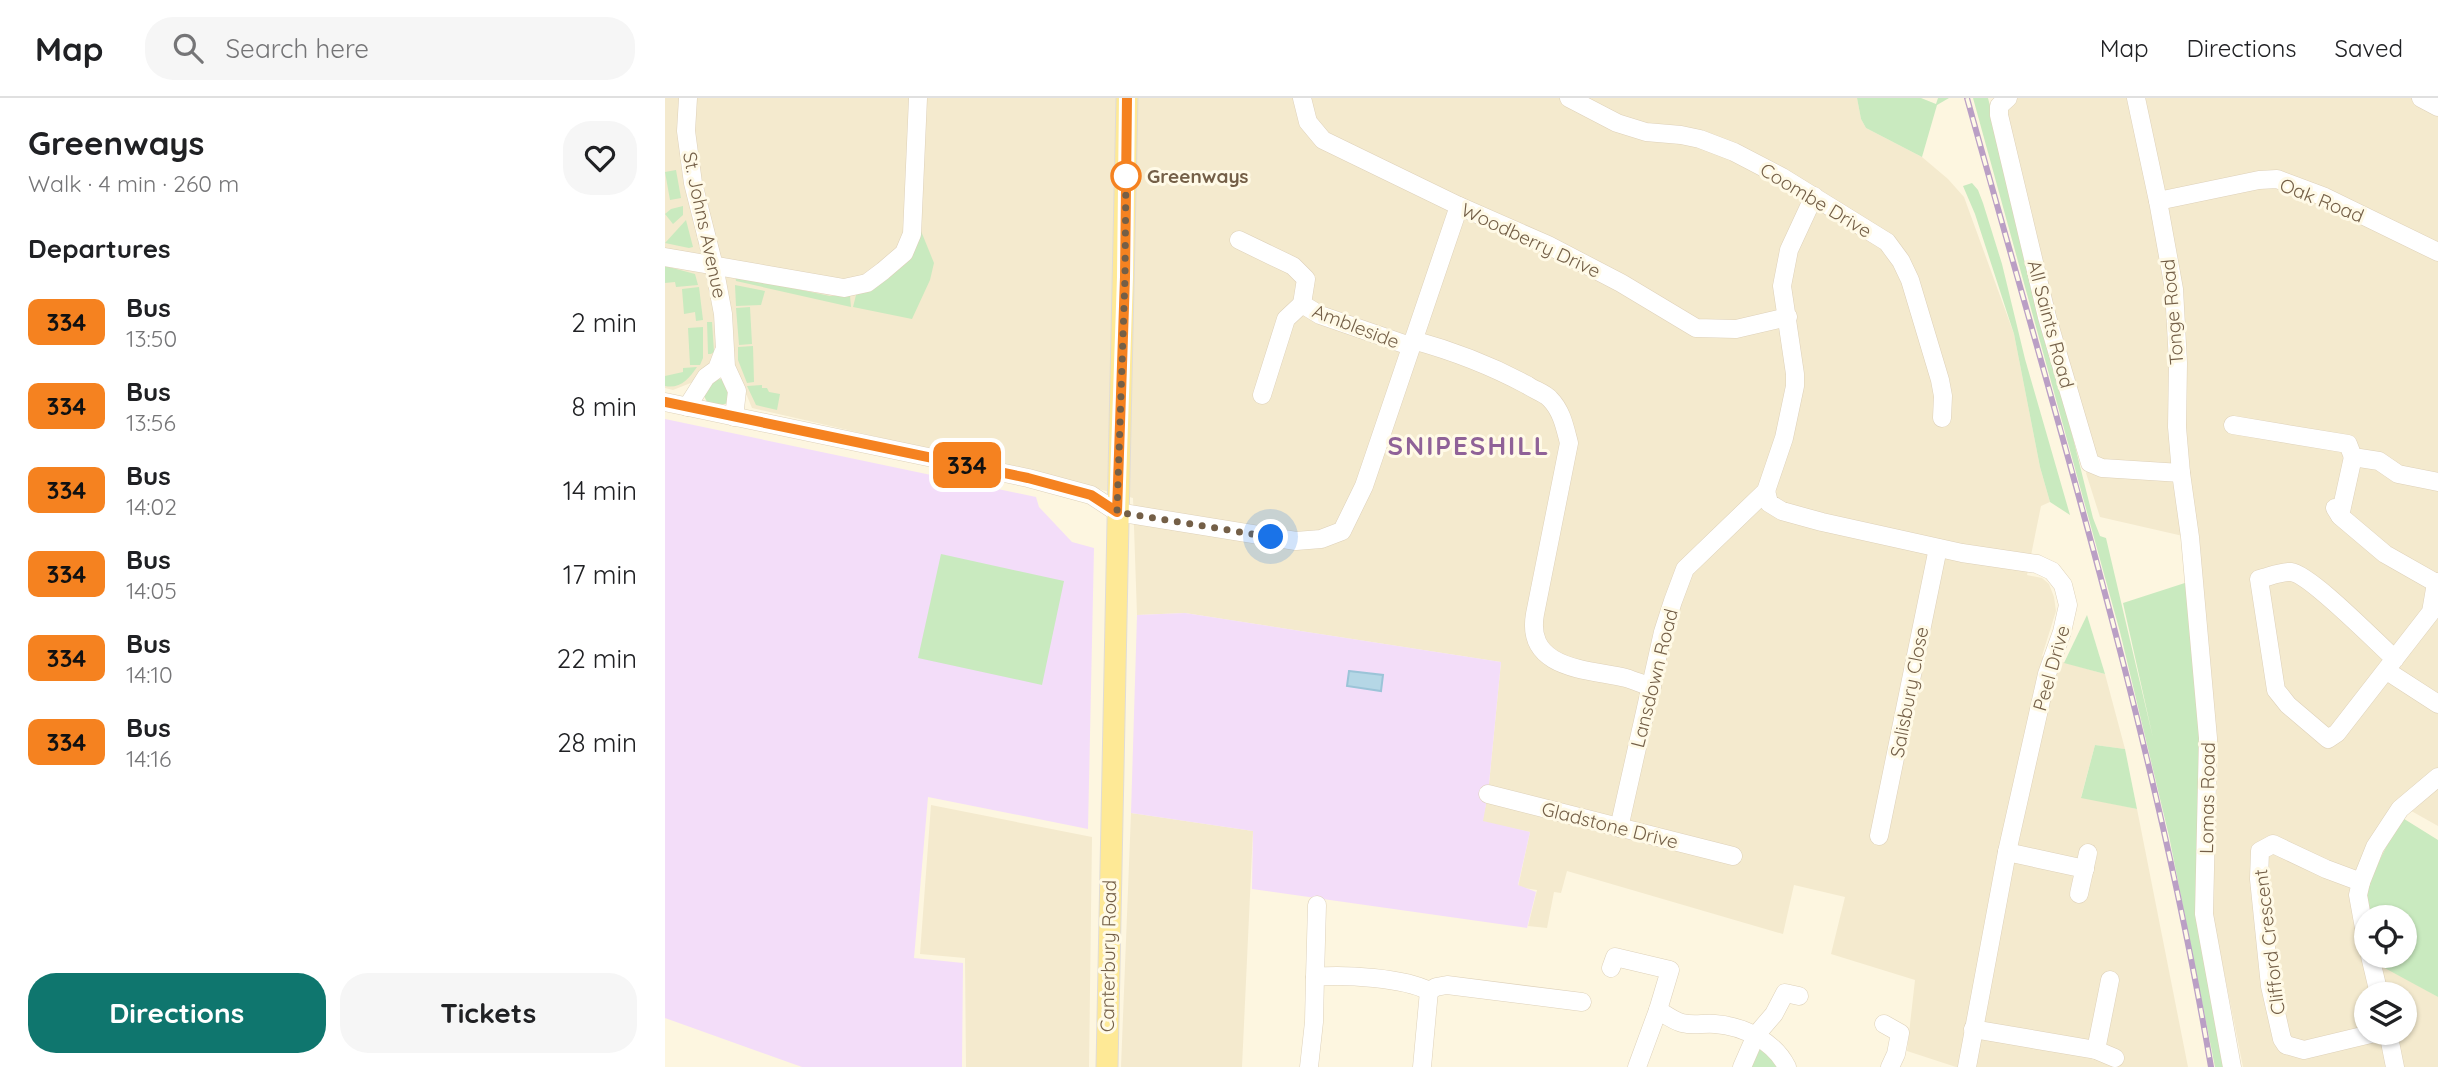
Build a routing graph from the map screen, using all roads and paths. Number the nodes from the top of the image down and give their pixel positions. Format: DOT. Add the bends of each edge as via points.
graph roads {
  1 [pos="688,98"];
  2 [pos="918,98"];
  3 [pos="1127,98"];
  4 [pos="1302,98"];
  5 [pos="1569,98"];
  6 [pos="2008,98"];
  7 [pos="2136,98"];
  8 [pos="2421,98"];
  9 [pos="2438,107"];
  10 [pos="1814,196"];
  11 [pos="2158,201"];
  12 [pos="1459,206"];
  13 [pos="1239,240"];
  14 [pos="2438,252"];
  15 [pos="665,257"];
  16 [pos="714,266"];
  17 [pos="1302,304"];
  18 [pos="1788,317"];
  19 [pos="1411,343"];
  20 [pos="723,353"];
  21 [pos="1262,395"];
  22 [pos="665,402"];
  23 [pos="687,407"];
  24 [pos="734,417"];
  25 [pos="1942,418"];
  26 [pos="2233,425"];
  27 [pos="2353,457"];
  28 [pos="2181,473"];
  29 [pos="2438,482"];
  30 [pos="1766,491"];
  31 [pos="1117,512"];
  32 [pos="2189,528"];
  33 [pos="1938,548"];
  34 [pos="2437,582"];
  35 [pos="2391,665"];
  36 [pos="1652,687"];
  37 [pos="2438,704"];
  38 [pos="2438,777"];
  39 [pos="1488,794"];
  40 [pos="1619,828"];
  41 [pos="1879,836"];
  42 [pos="2007,852"];
  43 [pos="1733,856"];
  44 [pos="2361,882"];
  45 [pos="2079,894"];
  46 [pos="1317,905"];
  47 [pos="2360,905"];
  48 [pos="1611,968"];
  49 [pos="1315,977"];
  50 [pos="2103,987"];
  51 [pos="1429,992"];
  52 [pos="1799,996"];
  53 [pos="1583,1003"];
  54 [pos="1658,1010"];
  55 [pos="1884,1024"];
  56 [pos="1973,1028"];
  57 [pos="1756,1035"];
  58 [pos="2354,1038"];
  59 [pos="2390,1045"];
  60 [pos="2097,1050"];
  61 [pos="2115,1058"];
  62 [pos="2394,1065"];
  63 [pos="1107,1067"];
  64 [pos="1309,1067"];
  65 [pos="1422,1067"];
  66 [pos="1637,1067"];
  67 [pos="1742,1067"];
  68 [pos="1787,1067"];
  69 [pos="1891,1067"];
  70 [pos="1967,1067"];
  71 [pos="2232,1067"];
  1 -- 16 [label="street, St. Johns Avenue" via="686,131 693,183"];
  2 -- 16 [label="street" via="912,234 904,253 883,271 867,283 844,288"];
  3 -- 31 [label="main road"];
  4 -- 12 [label="street, Woodberry Drive" via="1308,122 1323,140"];
  5 -- 10 [label="street, Coombe Drive" via="1617,123 1727,149"];
  6 -- 28 [label="street, All Saints Road" via="1999,106 1999,115 2047,317 2090,463 2102,468"];
  7 -- 11 [label="street, Tonge Road"];
  8 -- 9 [label="street"];
  10 -- 18 [label="street, Lansdown Road" via="1785,264 1782,286"];
  10 -- 25 [label="street, Coombe Drive" via="1887,242 1901,261 1940,380"];
  11 -- 14 [label="street, Oak Road" via="2277,180 2325,197"];
  11 -- 28 [label="street, Tonge Road" via="2174,289"];
  12 -- 18 [label="street, Woodberry Drive" via="1621,283 1696,328 1744,328"];
  12 -- 19 [label="street"];
  13 -- 17 [label="street, Ambleside" via="1293,265 1306,279"];
  15 -- 16 [label="street"];
  16 -- 20 [label="street, St. Johns Avenue" via="723,314"];
  17 -- 19 [label="street, Ambleside" via="1320,315"];
  17 -- 21 [label="street, Ambleside" via="1286,319"];
  18 -- 30 [label="street, Lansdown Road" via="1795,386"];
  19 -- 31 [label="street" via="1364,486 1342,531 1296,541"];
  19 -- 36 [label="street, Ambleside" via="1458,352 1550,398 1562,416 1569,443 1533,624 1535,636 1541,650 1559,663"];
  20 -- 23 [label="street" via="717,369 706,377"];
  20 -- 24 [label="street, St. Johns Avenue" via="737,391"];
  22 -- 23 [label="street"];
  23 -- 24 [label="street"];
  24 -- 31 [label="street" via="1028,478 1091,495"];
  26 -- 27 [label="street" via="2348,444"];
  27 -- 29 [label="street" via="2379,461 2398,474"];
  27 -- 34 [label="street" via="2338,512 2385,554"];
  28 -- 32 [label="street, Tonge Road"];
  30 -- 33 [label="street, Peel Drive" via="1769,503 1782,511"];
  30 -- 36 [label="street, Lansdown Road" via="1685,569 1663,632"];
  31 -- 63 [label="main road, Canterbury Road"];
  32 -- 71 [label="street, Lomas Road" via="2208,738 2204,914"];
  33 -- 41 [label="street, Salisbury Close"];
  33 -- 42 [label="street, Peel Drive" via="2037,564 2052,571 2063,584 2069,605 2047,674"];
  34 -- 35 [label="street" via="2431,612"];
  35 -- 35 [label="street" via="2329,739 2276,690 2259,579 2291,572 2300,576"];
  35 -- 37 [label="street"];
  36 -- 40 [label="street, Lansdown Road"];
  38 -- 44 [label="street" via="2400,809 2375,847"];
  39 -- 40 [label="street, Gladstone Drive"];
  40 -- 43 [label="street, Gladstone Drive"];
  42 -- 45 [label="street" via="2086,861"];
  42 -- 56 [label="street, Peel Drive"];
  44 -- 47 [label="street"];
  44 -- 58 [label="street, Clifford Crescent" via="2273,844 2260,851 2270,986 2282,1039 2286,1045 2304,1050"];
  46 -- 49 [label="street"];
  48 -- 54 [label="street" via="1615,957 1670,970"];
  49 -- 51 [label="street" via="1382,979"];
  49 -- 64 [label="street"];
  50 -- 60 [label="street"];
  51 -- 53 [label="street" via="1447,985"];
  51 -- 65 [label="street"];
  52 -- 57 [label="street" via="1785,993"];
  54 -- 57 [label="street" via="1678,1022 1722,1024"];
  54 -- 66 [label="street"];
  55 -- 69 [label="street" via="1900,1033"];
  56 -- 60 [label="street"];
  56 -- 70 [label="street, Peel Drive"];
  57 -- 67 [label="street"];
  57 -- 68 [label="street"];
  59 -- 62 [label="street"];
  60 -- 61 [label="street"];
}
